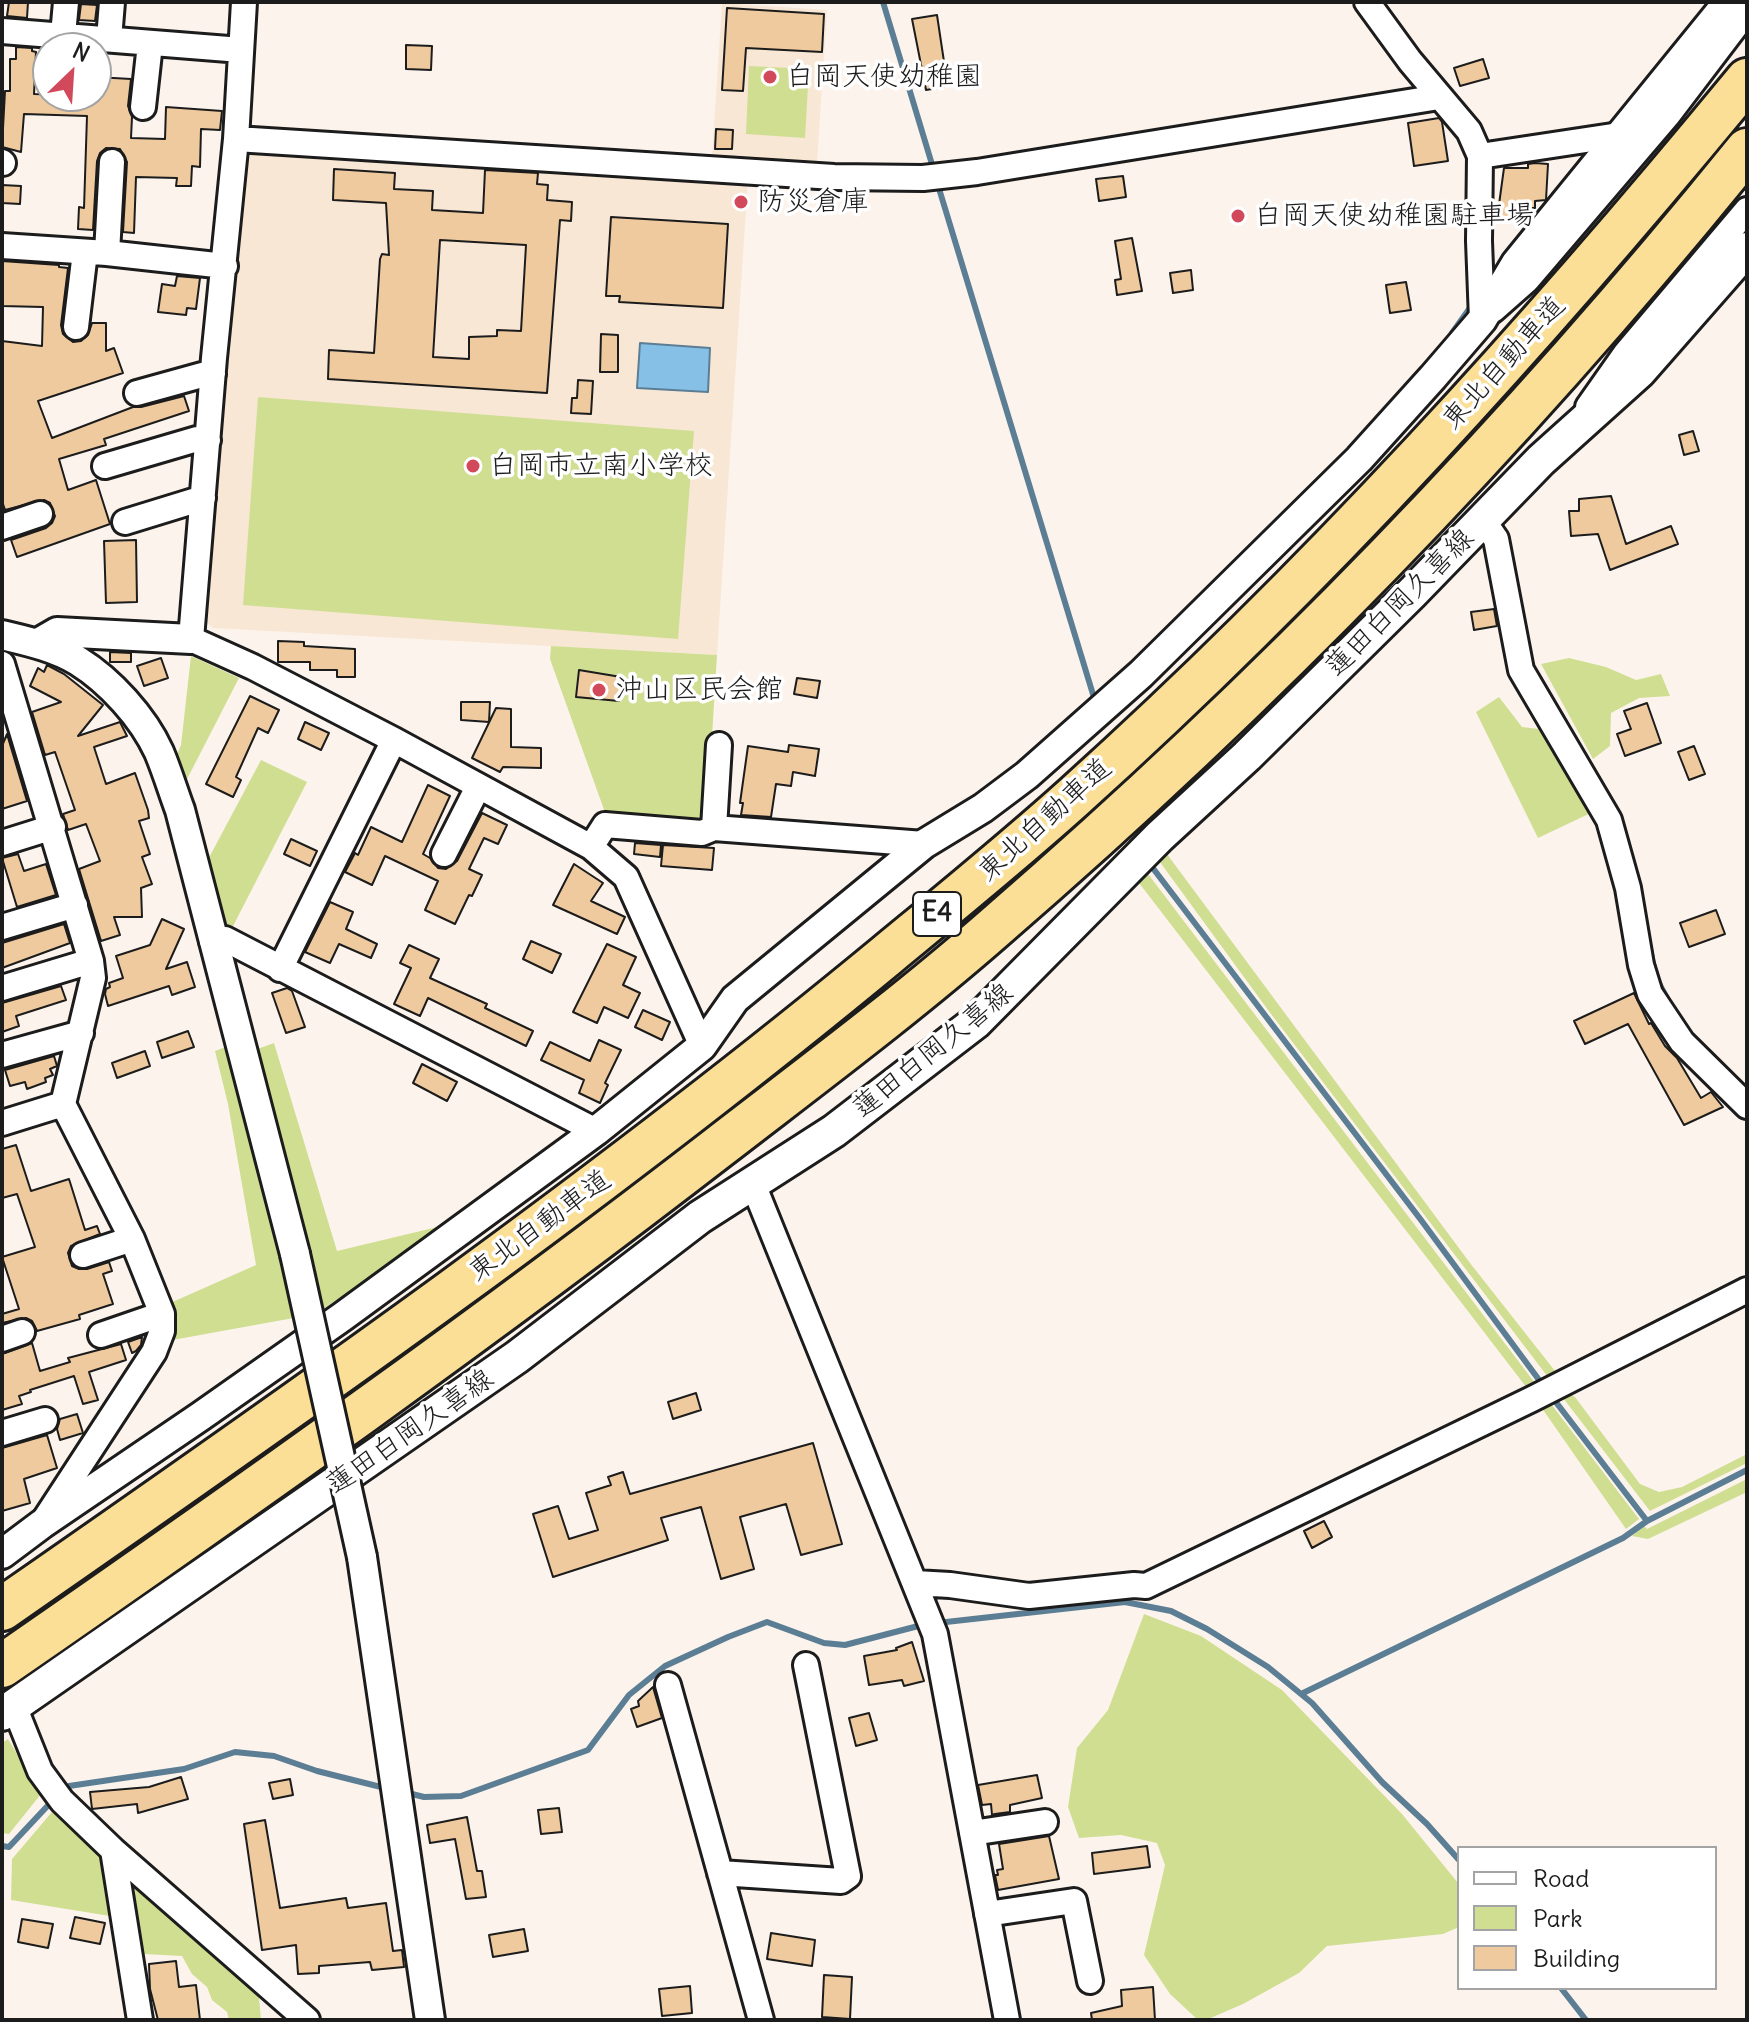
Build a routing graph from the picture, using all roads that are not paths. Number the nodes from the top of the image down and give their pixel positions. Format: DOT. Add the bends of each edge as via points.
graph roads {
  1 [pos="66,2"];
  2 [pos="112,2"];
  3 [pos="244,2"];
  4 [pos="1367,2"];
  5 [pos="1728,2"];
  6 [pos="1747,11"];
  7 [pos="2,31"];
  8 [pos="63,32"];
  9 [pos="110,32"];
  10 [pos="32,33"];
  11 [pos="112,39"];
  12 [pos="150,44"];
  13 [pos="241,50"];
  14 [pos="1747,80"];
  15 [pos="1439,97"];
  16 [pos="143,107"];
  17 [pos="1619,135"];
  18 [pos="236,139"];
  19 [pos="1747,150"];
  20 [pos="1480,156"];
  21 [pos="112,162"];
  22 [pos="1747,210"];
  23 [pos="2,246"];
  24 [pos="1747,249"];
  25 [pos="96,253"];
  26 [pos="225,266"];
  27 [pos="1482,320"];
  28 [pos="76,327"];
  29 [pos="213,374"];
  30 [pos="137,393"];
  31 [pos="1573,430"];
  32 [pos="208,440"];
  33 [pos="105,466"];
  34 [pos="203,498"];
  35 [pos="40,514"];
  36 [pos="1482,519"];
  37 [pos="125,522"];
  38 [pos="2,527"];
  39 [pos="2,635"];
  40 [pos="191,639"];
  41 [pos="38,643"];
  42 [pos="2,664"];
  43 [pos="13,739"];
  44 [pos="394,740"];
  45 [pos="719,745"];
  46 [pos="478,787"];
  47 [pos="53,827"];
  48 [pos="714,828"];
  49 [pos="2,843"];
  50 [pos="924,844"];
  51 [pos="591,847"];
  52 [pos="444,854"];
  53 [pos="75,905"];
  54 [pos="2,927"];
  55 [pos="212,941"];
  56 [pos="91,961"];
  57 [pos="280,969"];
  58 [pos="2,988"];
  59 [pos="81,1033"];
  60 [pos="702,1046"];
  61 [pos="2,1055"];
  62 [pos="63,1104"];
  63 [pos="1747,1106"];
  64 [pos="2,1123"];
  65 [pos="596,1131"];
  66 [pos="753,1184"];
  67 [pos="132,1239"];
  68 [pos="83,1255"];
  69 [pos="1747,1290"];
  70 [pos="162,1314"];
  71 [pos="101,1335"];
  72 [pos="45,1420"];
  73 [pos="2,1433"];
  74 [pos="42,1524"];
  75 [pos="2,1554"];
  76 [pos="915,1583"];
  77 [pos="2,1609"];
  78 [pos="806,1665"];
  79 [pos="2,1666"];
  80 [pos="668,1685"];
  81 [pos="8,1710"];
  82 [pos="1045,1822"];
  83 [pos="972,1833"];
  84 [pos="113,1850"];
  85 [pos="720,1873"];
  86 [pos="987,1914"];
  87 [pos="1090,1981"];
  88 [pos="140,2020"];
  89 [pos="307,2020"];
  90 [pos="430,2020"];
  91 [pos="761,2020"];
  92 [pos="1007,2020"];
  1 -- 8 [label="street"];
  2 -- 9 [label="street"];
  3 -- 13 [label="street"];
  4 -- 15 [label="street"];
  5 -- 17 [label="street"];
  6 -- 27 [label="street" via="1668,115 1527,280"];
  7 -- 10 [label="street"];
  11 -- 12 [label="street"];
  12 -- 13 [label="street"];
  12 -- 16 [label="street"];
  13 -- 18 [label="street"];
  14 -- 77 [label="highway, 東北自動車道 / E4" via="1655,192 1381,497 1074,797 758,1061 621,1166"];
  15 -- 18 [label="street" via="923,178 834,177"];
  15 -- 20 [label="street" via="1469,131"];
  17 -- 20 [label="street"];
  17 -- 27 [label="street" via="1516,263"];
  18 -- 26 [label="street"];
  19 -- 79 [label="highway, 東北自動車道 / E4" via="1593,335 1352,595 992,930 546,1279"];
  20 -- 27 [label="street"];
  21 -- 25 [label="street"];
  22 -- 31 [label="street" via="1626,353"];
  23 -- 25 [label="street"];
  24 -- 31 [label="main road, 蓮田白岡久喜線" via="1640,371"];
  25 -- 26 [label="street"];
  25 -- 28 [label="street"];
  26 -- 29 [label="street"];
  27 -- 50 [label="street" via="1359,459 1141,674 1027,775"];
  29 -- 30 [label="street"];
  29 -- 32 [label="street"];
  31 -- 36 [label="main road, 蓮田白岡久喜線"];
  32 -- 33 [label="street"];
  32 -- 34 [label="street"];
  34 -- 37 [label="street"];
  34 -- 40 [label="street"];
  35 -- 38 [label="street"];
  36 -- 63 [label="street" via="1496,539 1521,670 1609,820 1650,994 1682,1042"];
  36 -- 66 [label="main road, 蓮田白岡久喜線" via="976,1022 834,1131"];
  39 -- 41 [label="street"];
  40 -- 41 [label="street" via="57,632"];
  40 -- 44 [label="street"];
  41 -- 55 [label="street" via="77,660 114,690 158,750 180,810"];
  42 -- 43 [label="street"];
  43 -- 47 [label="street"];
  44 -- 46 [label="street"];
  44 -- 57 [label="street"];
  45 -- 48 [label="street"];
  46 -- 51 [label="street"];
  46 -- 52 [label="street"];
  47 -- 49 [label="street"];
  47 -- 53 [label="street"];
  48 -- 50 [label="street"];
  48 -- 51 [label="street" via="702,833 605,825"];
  50 -- 60 [label="street" via="735,999"];
  51 -- 60 [label="street" via="626,877"];
  53 -- 54 [label="street"];
  53 -- 56 [label="street"];
  55 -- 57 [label="street" via="225,939"];
  55 -- 90 [label="street, bridge" via="295,1254 362,1557"];
  56 -- 58 [label="street"];
  56 -- 59 [label="street" via="93,978"];
  57 -- 65 [label="street"];
  59 -- 61 [label="street"];
  59 -- 62 [label="street"];
  60 -- 65 [label="street"];
  62 -- 64 [label="street"];
  62 -- 67 [label="street"];
  65 -- 74 [label="street" via="342,1317"];
  66 -- 76 [label="street"];
  66 -- 81 [label="main road, 蓮田白岡久喜線" via="700,1217 492,1375"];
  67 -- 68 [label="street"];
  67 -- 70 [label="street"];
  69 -- 76 [label="street" via="1146,1586 1029,1596"];
  70 -- 71 [label="street"];
  70 -- 74 [label="street" via="154,1352"];
  72 -- 73 [label="street"];
  74 -- 75 [label="street"];
  76 -- 83 [label="street" via="935,1634"];
  78 -- 85 [label="street" via="848,1876 841,1881"];
  80 -- 85 [label="street"];
  81 -- 84 [label="street" via="62,1801"];
  82 -- 83 [label="street"];
  83 -- 86 [label="street"];
  84 -- 88 [label="street"];
  84 -- 89 [label="street"];
  85 -- 91 [label="street"];
  86 -- 87 [label="street" via="1074,1901"];
  86 -- 92 [label="street"];
}
